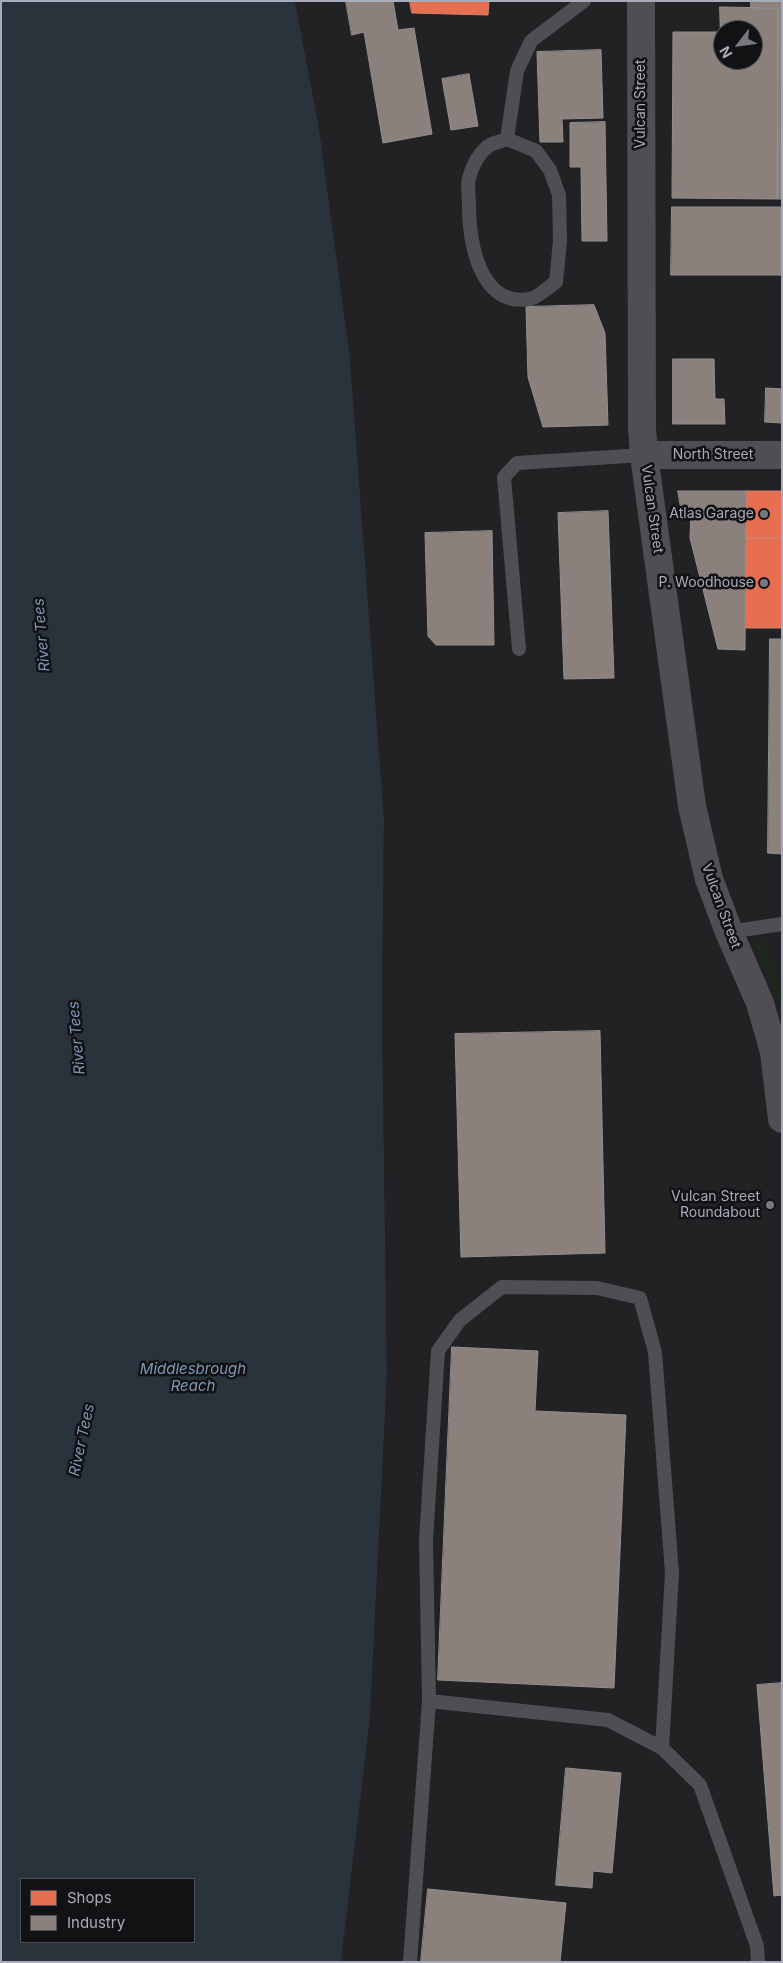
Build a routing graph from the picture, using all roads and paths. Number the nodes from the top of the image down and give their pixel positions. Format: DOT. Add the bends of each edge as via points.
graph roads {
  1 [pos="584,1"];
  2 [pos="641,1"];
  3 [pos="507,139"];
  4 [pos="644,455"];
  5 [pos="782,455"];
  6 [pos="519,649"];
  7 [pos="782,924"];
  8 [pos="729,932"];
  9 [pos="782,1119"];
  10 [pos="429,1701"];
  11 [pos="662,1748"];
  12 [pos="410,1962"];
  13 [pos="758,1962"];
  1 -- 3 [label="lane" via="531,41 517,70"];
  2 -- 4 [label="street, Vulcan Street"];
  3 -- 3 [label="lane" via="536,151 550,170 559,195 560,241 556,282 532,298 513,300 498,293 483,276 473,251 469,224 469,178 477,159 487,146"];
  4 -- 5 [label="street, North Street"];
  4 -- 6 [label="lane" via="517,463 504,477"];
  4 -- 8 [label="street, Vulcan Street" via="692,806 709,879"];
  7 -- 8 [label="lane"];
  8 -- 9 [label="street, Vulcan Street" via="760,1003 774,1052"];
  10 -- 11 [label="lane" via="608,1720"];
  10 -- 11 [label="lane" via="426,1540 438,1351 460,1320 502,1287 597,1288 640,1298 655,1352 672,1573"];
  10 -- 12 [label="lane"];
  11 -- 13 [label="lane" via="700,1785 757,1946"];
}
